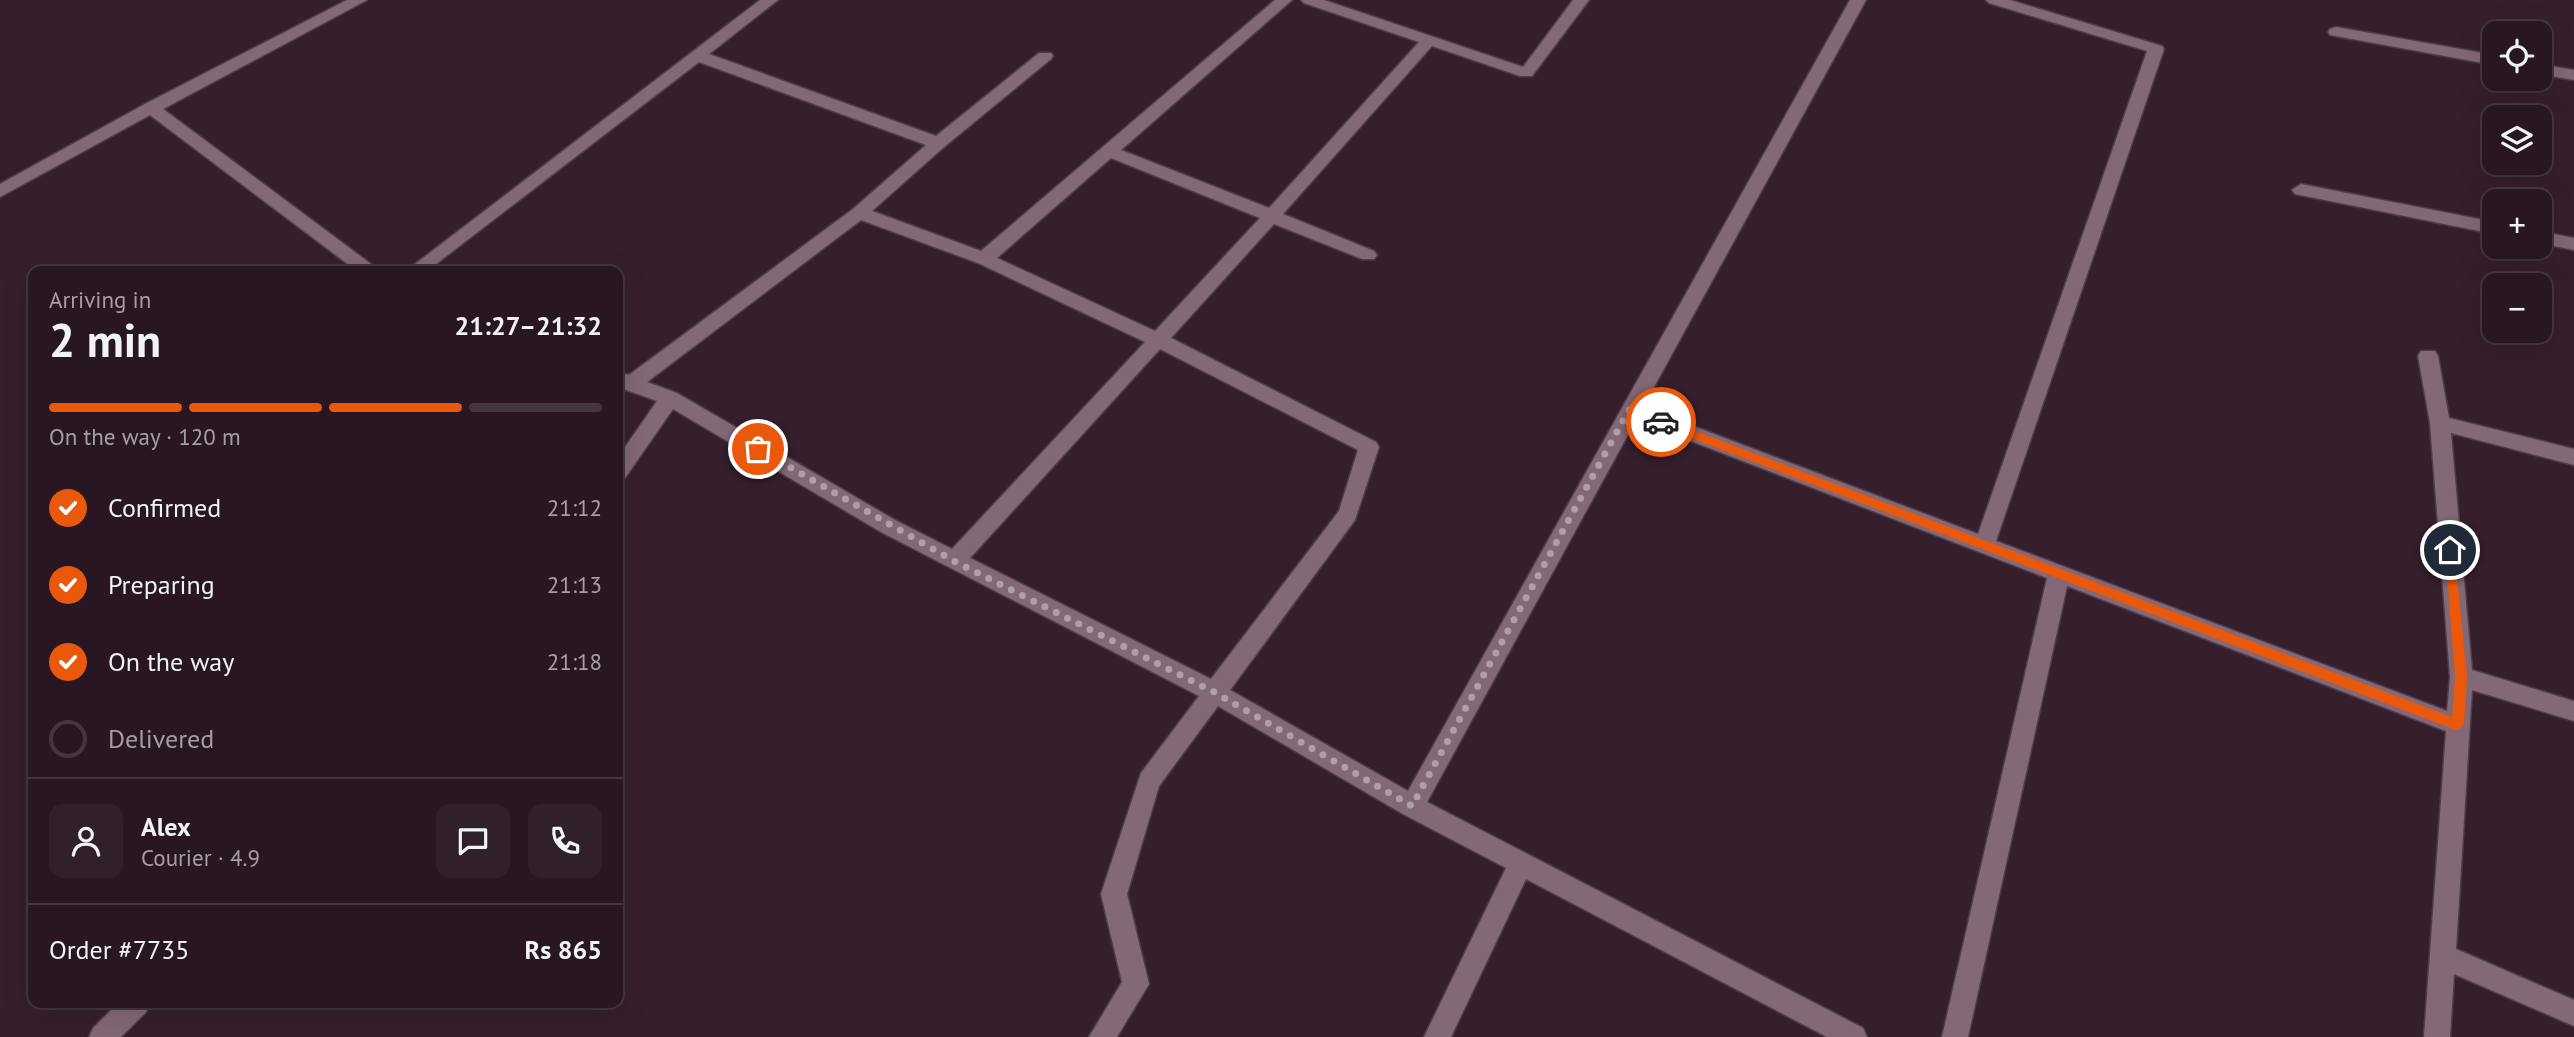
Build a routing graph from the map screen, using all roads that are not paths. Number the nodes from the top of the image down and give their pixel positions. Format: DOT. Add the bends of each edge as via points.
graph roads {
  1 [pos="359,0"];
  2 [pos="770,0"];
  3 [pos="1284,0"];
  4 [pos="1309,0"];
  5 [pos="1581,0"];
  6 [pos="1858,0"];
  7 [pos="1994,0"];
  8 [pos="2336,32"];
  9 [pos="1428,41"];
  10 [pos="698,55"];
  11 [pos="1045,56"];
  12 [pos="2482,58"];
  13 [pos="2552,71"];
  14 [pos="2574,75"];
  15 [pos="150,108"];
  16 [pos="938,143"];
  17 [pos="1109,151"];
  18 [pos="2301,190"];
  19 [pos="0,191"];
  20 [pos="859,213"];
  21 [pos="1270,217"];
  22 [pos="2482,226"];
  23 [pos="2552,240"];
  24 [pos="2574,244"];
  25 [pos="1368,255"];
  26 [pos="984,259"];
  27 [pos="362,266"];
  28 [pos="422,266"];
  29 [pos="1158,340"];
  30 [pos="2428,356"];
  31 [pos="624,382"];
  32 [pos="670,398"];
  33 [pos="1629,410"];
  34 [pos="2440,423"];
  35 [pos="2574,457"];
  36 [pos="623,465"];
  37 [pos="1985,543"];
  38 [pos="954,561"];
  39 [pos="2059,572"];
  40 [pos="2461,677"];
  41 [pos="1214,692"];
  42 [pos="2574,711"];
  43 [pos="2458,725"];
  44 [pos="1412,806"];
  45 [pos="1521,863"];
  46 [pos="2444,957"];
  47 [pos="132,1008"];
  48 [pos="2574,1013"];
  49 [pos="102,1037"];
  50 [pos="1102,1037"];
  51 [pos="1437,1037"];
  52 [pos="1854,1037"];
  53 [pos="1955,1037"];
  54 [pos="2437,1037"];
  1 -- 15 [label="street"];
  2 -- 10 [label="street"];
  3 -- 17 [label="street"];
  4 -- 9 [label="street"];
  5 -- 9 [label="street" via="1526,72"];
  6 -- 33 [label="street"];
  7 -- 37 [label="street" via="2156,49"];
  8 -- 12 [label="street"];
  9 -- 21 [label="street"];
  10 -- 16 [label="street"];
  10 -- 28 [label="street"];
  11 -- 16 [label="street"];
  13 -- 14 [label="street"];
  15 -- 19 [label="street"];
  15 -- 27 [label="street"];
  16 -- 20 [label="street"];
  17 -- 21 [label="street"];
  17 -- 26 [label="street"];
  18 -- 22 [label="street"];
  20 -- 26 [label="street"];
  20 -- 31 [label="street"];
  21 -- 25 [label="street"];
  21 -- 29 [label="street"];
  23 -- 24 [label="street"];
  26 -- 29 [label="street"];
  29 -- 38 [label="street"];
  29 -- 41 [label="street" via="1369,447 1348,514"];
  30 -- 34 [label="street"];
  31 -- 32 [label="street"];
  32 -- 36 [label="street"];
  32 -- 38 [label="street"];
  33 -- 37 [label="street"];
  33 -- 44 [label="street"];
  34 -- 35 [label="street"];
  34 -- 40 [label="street"];
  37 -- 39 [label="street"];
  38 -- 41 [label="street"];
  39 -- 43 [label="street"];
  39 -- 53 [label="street"];
  40 -- 42 [label="street"];
  40 -- 43 [label="street"];
  41 -- 44 [label="street"];
  41 -- 50 [label="street" via="1149,781 1114,894 1136,984"];
  43 -- 46 [label="street"];
  44 -- 45 [label="street"];
  45 -- 51 [label="street"];
  45 -- 52 [label="street"];
  46 -- 48 [label="street"];
  46 -- 54 [label="street"];
  47 -- 49 [label="street"];
}
